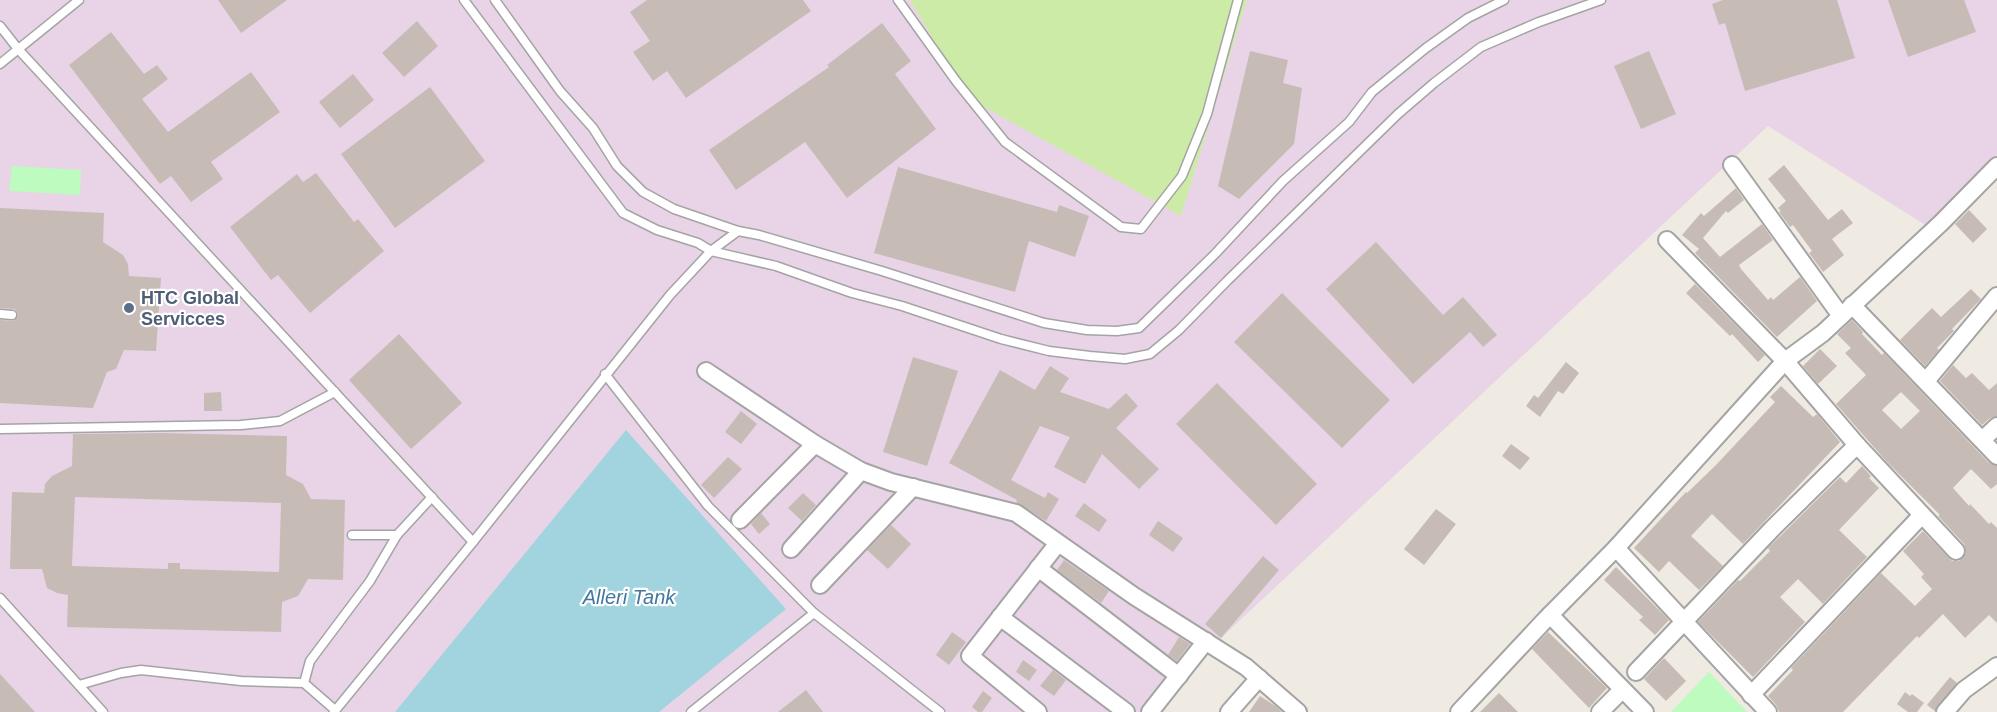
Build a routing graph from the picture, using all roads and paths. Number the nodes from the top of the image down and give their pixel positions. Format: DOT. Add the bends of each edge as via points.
graph roads {
  1 [pos="79,0"];
  2 [pos="464,0"];
  3 [pos="495,0"];
  4 [pos="898,0"];
  5 [pos="1238,0"];
  6 [pos="1503,0"];
  7 [pos="1601,0"];
  8 [pos="0,26"];
  9 [pos="18,50"];
  10 [pos="0,64"];
  11 [pos="1732,165"];
  12 [pos="1997,166"];
  13 [pos="738,231"];
  14 [pos="1667,240"];
  15 [pos="711,251"];
  16 [pos="1997,296"];
  17 [pos="1847,311"];
  18 [pos="0,314"];
  19 [pos="12,315"];
  20 [pos="1785,361"];
  21 [pos="706,371"];
  22 [pos="605,374"];
  23 [pos="1926,381"];
  24 [pos="335,392"];
  25 [pos="1997,426"];
  26 [pos="0,429"];
  27 [pos="1982,440"];
  28 [pos="815,444"];
  29 [pos="1857,445"];
  30 [pos="1997,456"];
  31 [pos="861,471"];
  32 [pos="914,488"];
  33 [pos="432,497"];
  34 [pos="1922,515"];
  35 [pos="740,520"];
  36 [pos="352,535"];
  37 [pos="397,535"];
  38 [pos="473,542"];
  39 [pos="1058,543"];
  40 [pos="1616,548"];
  41 [pos="791,549"];
  42 [pos="1956,551"];
  43 [pos="1038,568"];
  44 [pos="820,585"];
  45 [pos="0,599"];
  46 [pos="814,613"];
  47 [pos="1550,615"];
  48 [pos="1000,617"];
  49 [pos="1684,623"];
  50 [pos="1206,641"];
  51 [pos="1997,666"];
  52 [pos="1636,672"];
  53 [pos="1179,676"];
  54 [pos="1259,678"];
  55 [pos="304,683"];
  56 [pos="79,685"];
  57 [pos="1622,690"];
  58 [pos="1751,695"];
  59 [pos="334,711"];
  60 [pos="103,712"];
  61 [pos="690,712"];
  62 [pos="940,712"];
  63 [pos="1038,712"];
  64 [pos="1126,712"];
  65 [pos="1150,712"];
  66 [pos="1229,712"];
  67 [pos="1298,712"];
  68 [pos="1460,712"];
  69 [pos="1600,712"];
  70 [pos="1645,712"];
  71 [pos="1768,712"];
  72 [pos="1946,712"];
  1 -- 9 [label="lane"];
  2 -- 15 [label="lane" via="623,213"];
  3 -- 13 [label="lane" via="560,91 593,128 617,166 643,192 674,209"];
  4 -- 5 [label="lane" via="1005,142 1120,227 1141,229 1182,176 1207,114"];
  6 -- 13 [label="lane" via="1468,18 1372,92 1349,122 1283,181 1139,328 1087,330 1044,323 882,271"];
  7 -- 15 [label="lane" via="1481,47 1434,83 1150,354 1125,359 1049,351 852,293 776,266"];
  8 -- 9 [label="lane"];
  9 -- 10 [label="lane"];
  9 -- 24 [label="lane"];
  11 -- 17 [label="street"];
  12 -- 17 [label="street"];
  13 -- 15 [label="lane"];
  14 -- 20 [label="street"];
  15 -- 22 [label="lane"];
  16 -- 23 [label="street"];
  17 -- 20 [label="street"];
  17 -- 23 [label="street"];
  18 -- 19 [label="lane"];
  20 -- 29 [label="street"];
  20 -- 40 [label="street"];
  21 -- 28 [label="street"];
  22 -- 38 [label="lane"];
  22 -- 46 [label="lane" via="708,506"];
  23 -- 27 [label="street"];
  24 -- 26 [label="lane" via="280,421"];
  24 -- 33 [label="lane"];
  25 -- 27 [label="street"];
  27 -- 30 [label="street"];
  28 -- 31 [label="street"];
  28 -- 35 [label="street"];
  29 -- 34 [label="street"];
  29 -- 49 [label="street"];
  31 -- 32 [label="street"];
  31 -- 41 [label="street"];
  32 -- 39 [label="street" via="1016,513"];
  32 -- 44 [label="street"];
  33 -- 37 [label="lane"];
  33 -- 38 [label="lane"];
  34 -- 42 [label="street"];
  34 -- 58 [label="street"];
  36 -- 37 [label="lane"];
  37 -- 55 [label="lane" via="370,580 310,661"];
  38 -- 59 [label="lane"];
  39 -- 43 [label="street"];
  39 -- 50 [label="street"];
  40 -- 47 [label="street"];
  40 -- 49 [label="street"];
  43 -- 48 [label="street"];
  43 -- 53 [label="street"];
  45 -- 56 [label="lane"];
  46 -- 61 [label="lane"];
  46 -- 62 [label="lane"];
  47 -- 57 [label="street"];
  47 -- 68 [label="street"];
  48 -- 63 [label="street" via="970,656"];
  48 -- 64 [label="street"];
  49 -- 52 [label="street"];
  49 -- 58 [label="street"];
  50 -- 53 [label="street"];
  50 -- 54 [label="street"];
  51 -- 72 [label="street" via="1964,690"];
  53 -- 65 [label="street"];
  54 -- 66 [label="street"];
  54 -- 67 [label="street"];
  55 -- 56 [label="lane" via="241,681 141,670"];
  55 -- 59 [label="lane"];
  56 -- 60 [label="lane"];
  57 -- 69 [label="street"];
  57 -- 70 [label="street"];
  58 -- 71 [label="street"];
}
